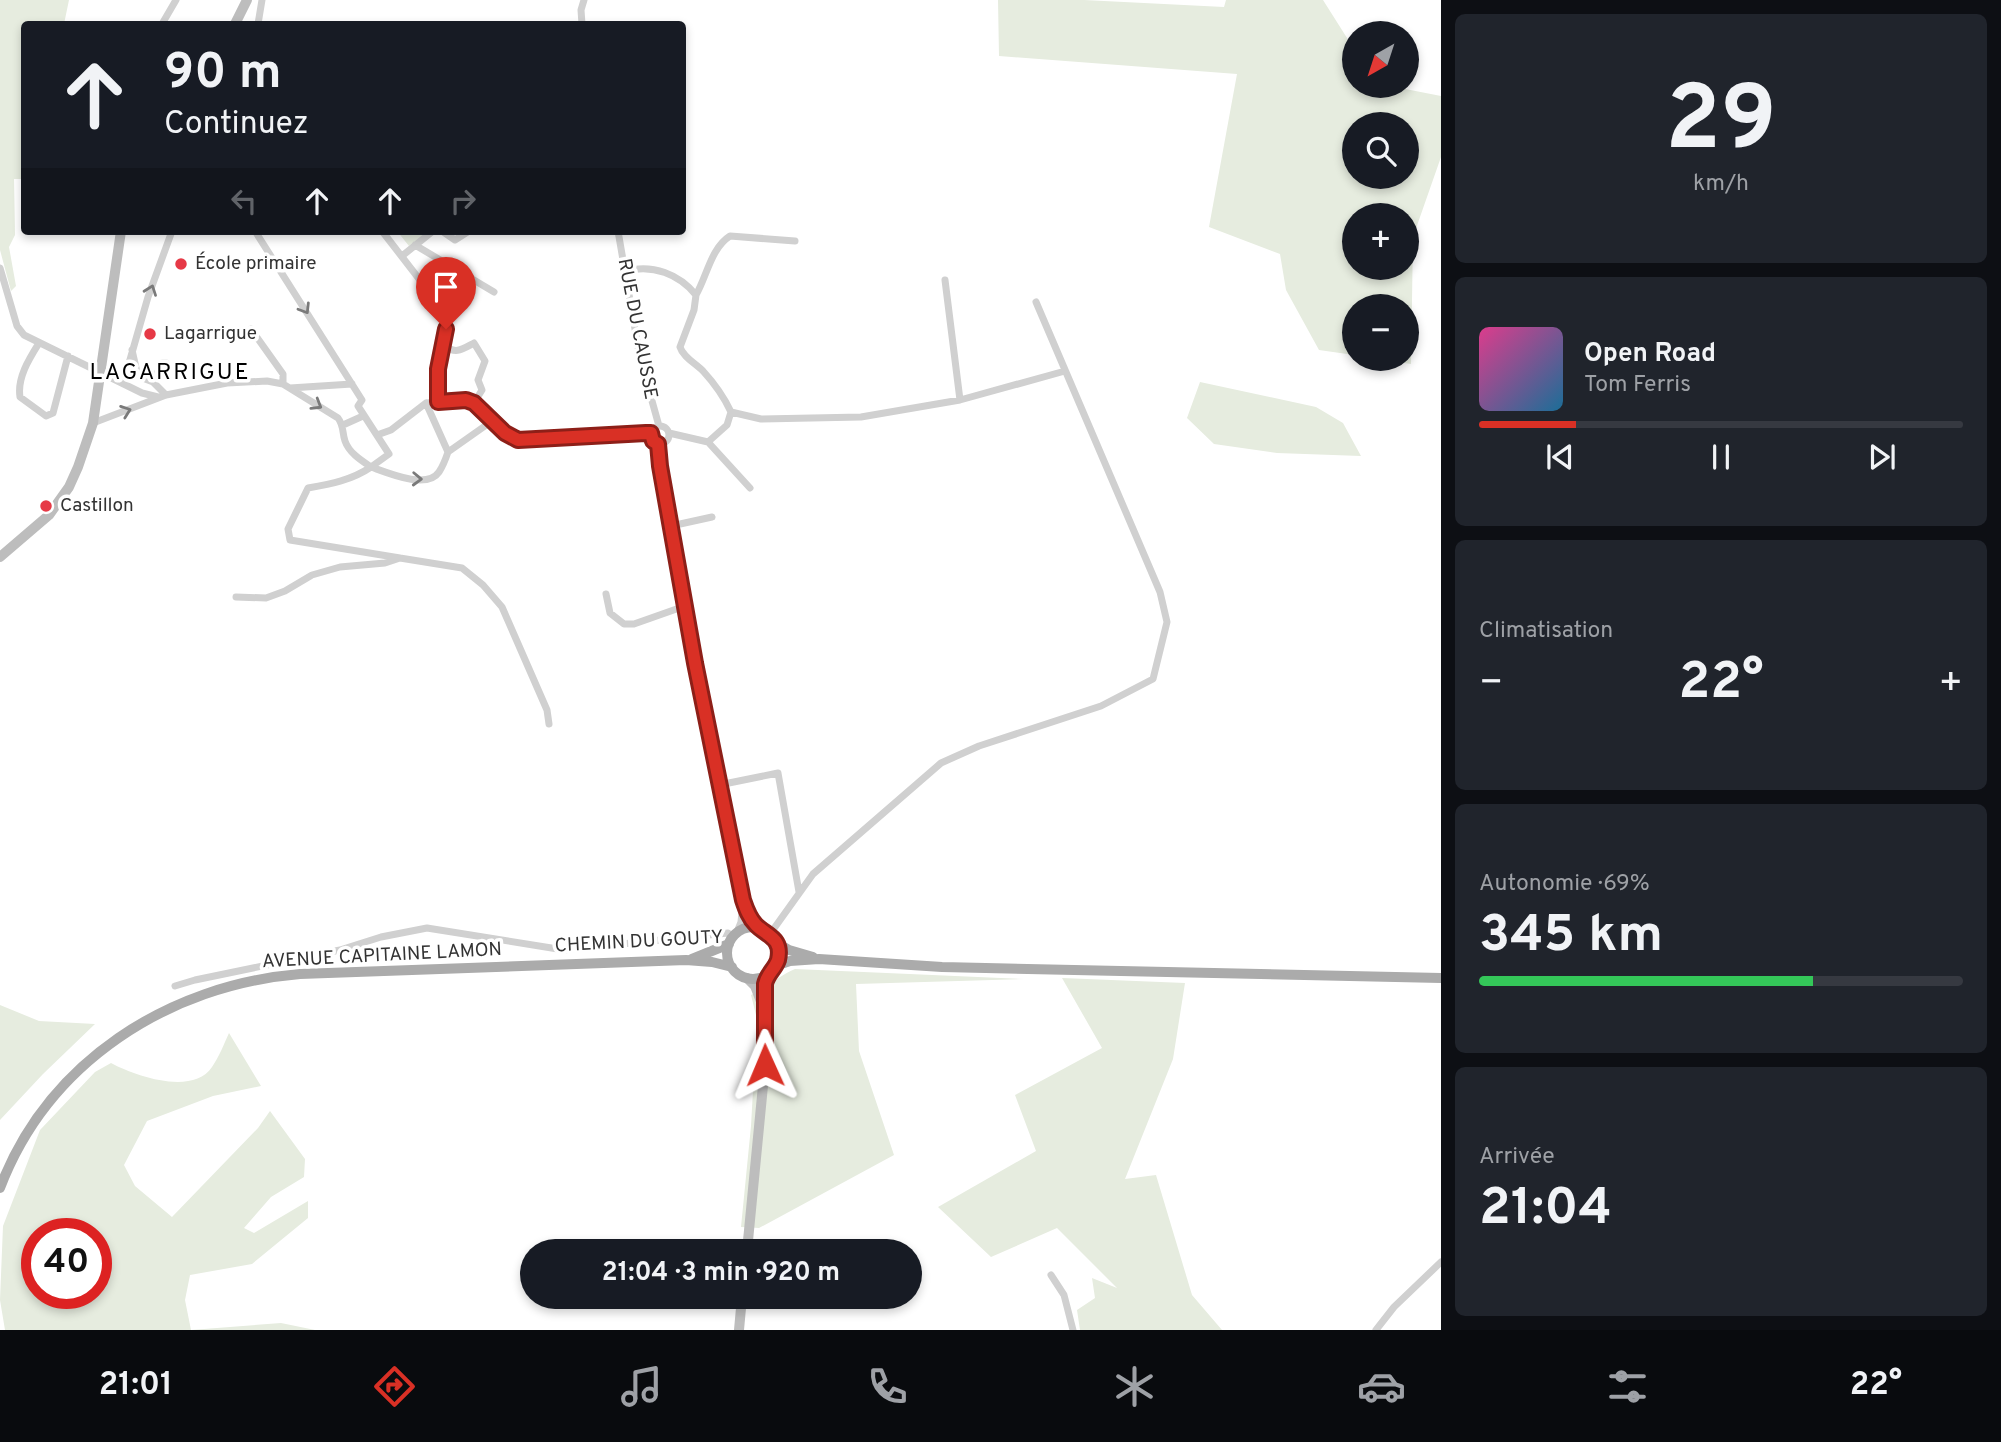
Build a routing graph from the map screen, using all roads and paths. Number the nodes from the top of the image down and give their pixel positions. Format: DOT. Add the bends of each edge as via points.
graph roads {
  1 [pos="176,0"];
  2 [pos="247,0"];
  3 [pos="262,0"];
  4 [pos="584,0"];
  5 [pos="164,21"];
  6 [pos="236,21"];
  7 [pos="258,21"];
  8 [pos="582,21"];
  9 [pos="120,235"];
  10 [pos="171,235"];
  11 [pos="258,235"];
  12 [pos="385,235"];
  13 [pos="428,235"];
  14 [pos="448,235"];
  15 [pos="463,235"];
  16 [pos="619,235"];
  17 [pos="795,241"];
  18 [pos="415,245"];
  19 [pos="402,256"];
  20 [pos="0,268"];
  21 [pos="626,271"];
  22 [pos="945,280"];
  23 [pos="494,292"];
  24 [pos="696,295"];
  25 [pos="1036,302"];
  26 [pos="251,329"];
  27 [pos="39,343"];
  28 [pos="444,346"];
  29 [pos="132,350"];
  30 [pos="68,356"];
  31 [pos="166,363"];
  32 [pos="101,372"];
  33 [pos="1065,372"];
  34 [pos="153,382"];
  35 [pos="123,384"];
  36 [pos="352,384"];
  37 [pos="286,386"];
  38 [pos="162,396"];
  39 [pos="960,400"];
  40 [pos="438,402"];
  41 [pos="426,403"];
  42 [pos="474,403"];
  43 [pos="732,412"];
  44 [pos="363,416"];
  45 [pos="492,421"];
  46 [pos="93,423"];
  47 [pos="343,425"];
  48 [pos="659,426"];
  49 [pos="651,433"];
  50 [pos="669,433"];
  51 [pos="377,435"];
  52 [pos="708,442"];
  53 [pos="658,444"];
  54 [pos="448,452"];
  55 [pos="372,467"];
  56 [pos="750,488"];
  57 [pos="712,517"];
  58 [pos="671,526"];
  59 [pos="0,557"];
  60 [pos="400,558"];
  61 [pos="607,594"];
  62 [pos="236,597"];
  63 [pos="685,606"];
  64 [pos="549,724"];
  65 [pos="719,785"];
  66 [pos="799,891"];
  67 [pos="743,900"];
  68 [pos="759,928"];
  69 [pos="733,938"];
  70 [pos="773,938"];
  71 [pos="819,959"];
  72 [pos="686,961"];
  73 [pos="732,967"];
  74 [pos="772,970"];
  75 [pos="747,978"];
  76 [pos="1441,978"];
  77 [pos="176,986"];
  78 [pos="764,1008"];
  79 [pos="0,1188"];
  80 [pos="748,1239"];
  81 [pos="1441,1262"];
  82 [pos="1051,1275"];
  83 [pos="741,1309"];
  84 [pos="739,1330"];
  85 [pos="1073,1330"];
  86 [pos="1376,1330"];
  1 -- 5 [label="street"];
  2 -- 6 [label="street"];
  3 -- 7 [label="street"];
  4 -- 8 [label="street"];
  9 -- 32 [label="street"];
  29 -- 10 [label="street, one-way"];
  11 -- 36 [label="street, one-way"];
  12 -- 19 [label="street"];
  13 -- 18 [label="street"];
  14 -- 15 [label="street" via="455,240"];
  16 -- 21 [label="street, RUE DU CAUSSE"];
  17 -- 24 [label="street" via="730,236 716,249"];
  18 -- 19 [label="street"];
  18 -- 23 [label="street"];
  19 -- 28 [label="street" via="440,306 446,329"];
  20 -- 27 [label="street" via="17,326"];
  21 -- 24 [label="street" via="650,267 686,283"];
  21 -- 48 [label="street, RUE DU CAUSSE" via="640,358"];
  22 -- 39 [label="street"];
  24 -- 43 [label="street" via="681,352 716,386"];
  25 -- 33 [label="street"];
  26 -- 37 [label="street" via="283,374"];
  27 -- 30 [label="street"];
  27 -- 30 [label="street" via="18,386 20,397 46,416 53,413"];
  28 -- 40 [label="street" via="438,369"];
  28 -- 42 [label="street" via="453,352 474,343 485,361 478,380 482,390"];
  29 -- 34 [label="street" via="140,377"];
  29 -- 35 [label="street"];
  30 -- 32 [label="street"];
  31 -- 34 [label="street"];
  32 -- 35 [label="street"];
  32 -- 46 [label="street"];
  33 -- 39 [label="street"];
  33 -- 66 [label="street" via="1160,592 1167,622 1153,679 1101,706 941,763"];
  34 -- 38 [label="street"];
  35 -- 38 [label="street"];
  36 -- 37 [label="street"];
  36 -- 44 [label="street" via="362,400 358,406"];
  37 -- 38 [label="street" via="267,381 227,383"];
  37 -- 47 [label="street, one-way"];
  46 -- 38 [label="street, one-way"];
  39 -- 43 [label="street" via="861,417 761,419"];
  40 -- 41 [label="street"];
  40 -- 42 [label="street"];
  41 -- 51 [label="street"];
  41 -- 54 [label="street"];
  42 -- 45 [label="street"];
  43 -- 52 [label="street" via="727,425"];
  44 -- 47 [label="street"];
  44 -- 51 [label="street"];
  45 -- 49 [label="street" via="518,440"];
  45 -- 54 [label="street"];
  46 -- 59 [label="street" via="69,487 49,515"];
  47 -- 55 [label="street" via="346,444"];
  48 -- 49 [label="street"];
  48 -- 50 [label="street"];
  49 -- 53 [label="street"];
  50 -- 52 [label="street"];
  50 -- 53 [label="street" via="667,441"];
  51 -- 55 [label="street" via="389,454"];
  52 -- 56 [label="street"];
  53 -- 58 [label="street"];
  55 -- 54 [label="street, one-way" via="404,479 429,480 438,474"];
  55 -- 60 [label="street" via="360,475 308,488 288,529 290,540"];
  57 -- 58 [label="street"];
  58 -- 63 [label="street"];
  60 -- 62 [label="street" via="312,575 266,598"];
  60 -- 64 [label="street" via="462,568 496,599 547,710"];
  61 -- 63 [label="street" via="610,613 624,624"];
  63 -- 65 [label="street"];
  65 -- 66 [label="street" via="778,774"];
  65 -- 67 [label="street"];
  66 -- 70 [label="street"];
  67 -- 68 [label="street"];
  67 -- 69 [label="street" via="741,922"];
  68 -- 69 [label="main road" via="744,929"];
  68 -- 70 [label="main road"];
  69 -- 72 [label="main road, AVENUE CAPITAINE LAMON"];
  69 -- 73 [label="main road" via="728,960"];
  69 -- 77 [label="street, CHEMIN DU GOUTY" via="728,933 564,950 426,928"];
  70 -- 71 [label="main road" via="789,950"];
  70 -- 74 [label="main road" via="778,959"];
  71 -- 74 [label="main road" via="790,961"];
  71 -- 76 [label="main road" via="985,968"];
  72 -- 73 [label="main road, AVENUE CAPITAINE LAMON"];
  72 -- 79 [label="main road, AVENUE CAPITAINE LAMON" via="300,974 240,983 197,996 140,1023 78,1072 31,1130"];
  73 -- 75 [label="main road"];
  74 -- 75 [label="main road"];
  74 -- 78 [label="street" via="765,984"];
  75 -- 78 [label="street"];
  78 -- 80 [label="street" via="765,1065"];
  81 -- 86 [label="street"];
  82 -- 85 [label="street" via="1064,1296"];
  83 -- 84 [label="street"];
}
